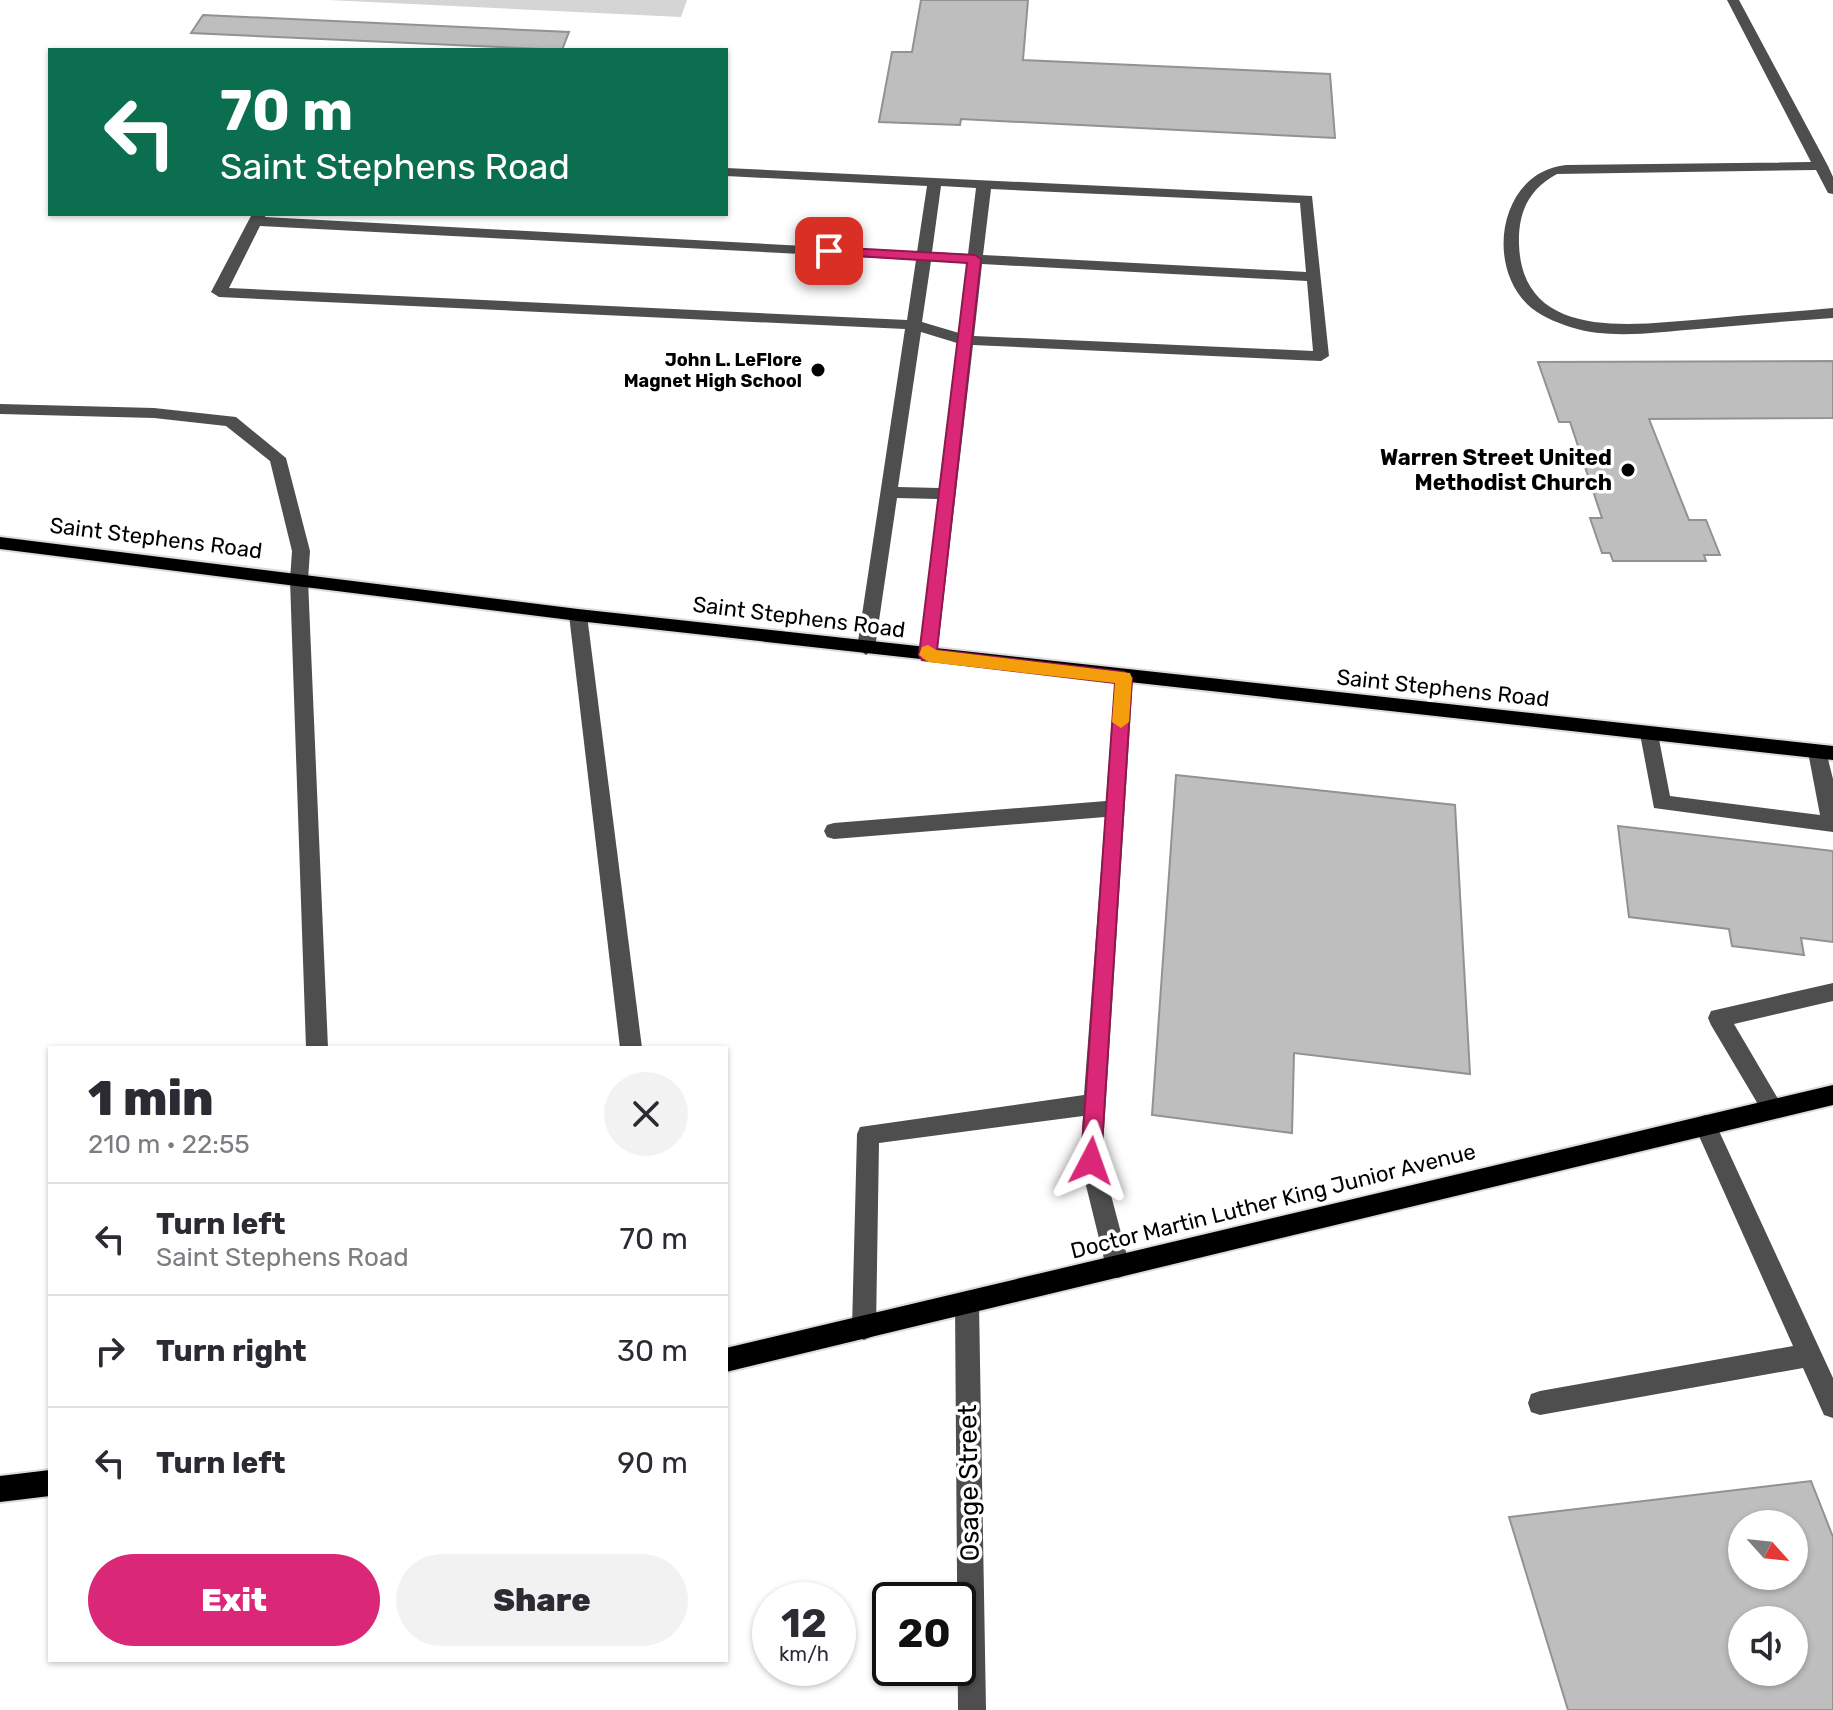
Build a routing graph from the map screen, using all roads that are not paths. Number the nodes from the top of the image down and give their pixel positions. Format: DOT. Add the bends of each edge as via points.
graph roads {
  1 [pos="1733,0"];
  2 [pos="1821,166"];
  3 [pos="728,172"];
  4 [pos="935,182"];
  5 [pos="984,184"];
  6 [pos="1833,190"];
  7 [pos="257,217"];
  8 [pos="924,256"];
  9 [pos="975,259"];
  10 [pos="1314,277"];
  11 [pos="1833,313"];
  12 [pos="914,325"];
  13 [pos="965,340"];
  14 [pos="0,409"];
  15 [pos="889,492"];
  16 [pos="947,494"];
  17 [pos="0,543"];
  18 [pos="299,580"];
  19 [pos="578,615"];
  20 [pos="866,648"];
  21 [pos="928,655"];
  22 [pos="1124,678"];
  23 [pos="1649,734"];
  24 [pos="1825,752"];
  25 [pos="1115,808"];
  26 [pos="1832,825"];
  27 [pos="834,831"];
  28 [pos="1833,992"];
  29 [pos="317,1046"];
  30 [pos="631,1046"];
  31 [pos="1833,1095"];
  32 [pos="1095,1104"];
  33 [pos="1773,1109"];
  34 [pos="1705,1125"];
  35 [pos="1118,1267"];
  36 [pos="967,1304"];
  37 [pos="864,1328"];
  38 [pos="1811,1355"];
  39 [pos="728,1360"];
  40 [pos="1540,1403"];
  41 [pos="1833,1406"];
  42 [pos="48,1483"];
  43 [pos="0,1489"];
  44 [pos="972,1710"];
  1 -- 2 [label="street"];
  2 -- 6 [label="street"];
  2 -- 11 [label="street" via="1554,171 1539,178 1515,210 1510,246 1529,298 1579,324 1636,329"];
  3 -- 4 [label="street"];
  4 -- 5 [label="street"];
  4 -- 8 [label="street"];
  5 -- 9 [label="street"];
  5 -- 10 [label="street" via="1307,199"];
  7 -- 8 [label="street"];
  7 -- 12 [label="street" via="219,292"];
  8 -- 9 [label="street"];
  8 -- 12 [label="street"];
  9 -- 10 [label="street"];
  9 -- 13 [label="street"];
  10 -- 13 [label="street" via="1321,356"];
  12 -- 13 [label="street"];
  12 -- 15 [label="street"];
  13 -- 16 [label="street"];
  14 -- 18 [label="street" via="154,413 230,421 278,458 301,551"];
  15 -- 16 [label="street"];
  15 -- 20 [label="street"];
  16 -- 21 [label="street"];
  17 -- 18 [label="main road, Saint Stephens Road"];
  18 -- 19 [label="main road, Saint Stephens Road"];
  18 -- 29 [label="street"];
  19 -- 20 [label="main road, Saint Stephens Road"];
  19 -- 30 [label="street"];
  20 -- 21 [label="main road, Saint Stephens Road"];
  21 -- 22 [label="main road, Saint Stephens Road"];
  22 -- 23 [label="main road, Saint Stephens Road"];
  22 -- 25 [label="street"];
  23 -- 24 [label="main road, Saint Stephens Road"];
  23 -- 26 [label="street" via="1661,803"];
  24 -- 26 [label="street"];
  25 -- 27 [label="street"];
  25 -- 32 [label="street"];
  28 -- 33 [label="street" via="1719,1018"];
  31 -- 33 [label="main road, Doctor Martin Luther King Junior Avenue"];
  32 -- 35 [label="street" via="1091,1161"];
  32 -- 37 [label="street" via="868,1134"];
  33 -- 34 [label="main road, Doctor Martin Luther King Junior Avenue"];
  34 -- 35 [label="main road, Doctor Martin Luther King Junior Avenue"];
  34 -- 38 [label="street"];
  35 -- 36 [label="main road, Doctor Martin Luther King Junior Avenue"];
  36 -- 37 [label="main road, Doctor Martin Luther King Junior Avenue"];
  36 -- 44 [label="street, Osage Street"];
  37 -- 39 [label="main road, Doctor Martin Luther King Junior Avenue"];
  38 -- 40 [label="street"];
  38 -- 41 [label="street"];
  42 -- 43 [label="main road"];
}
